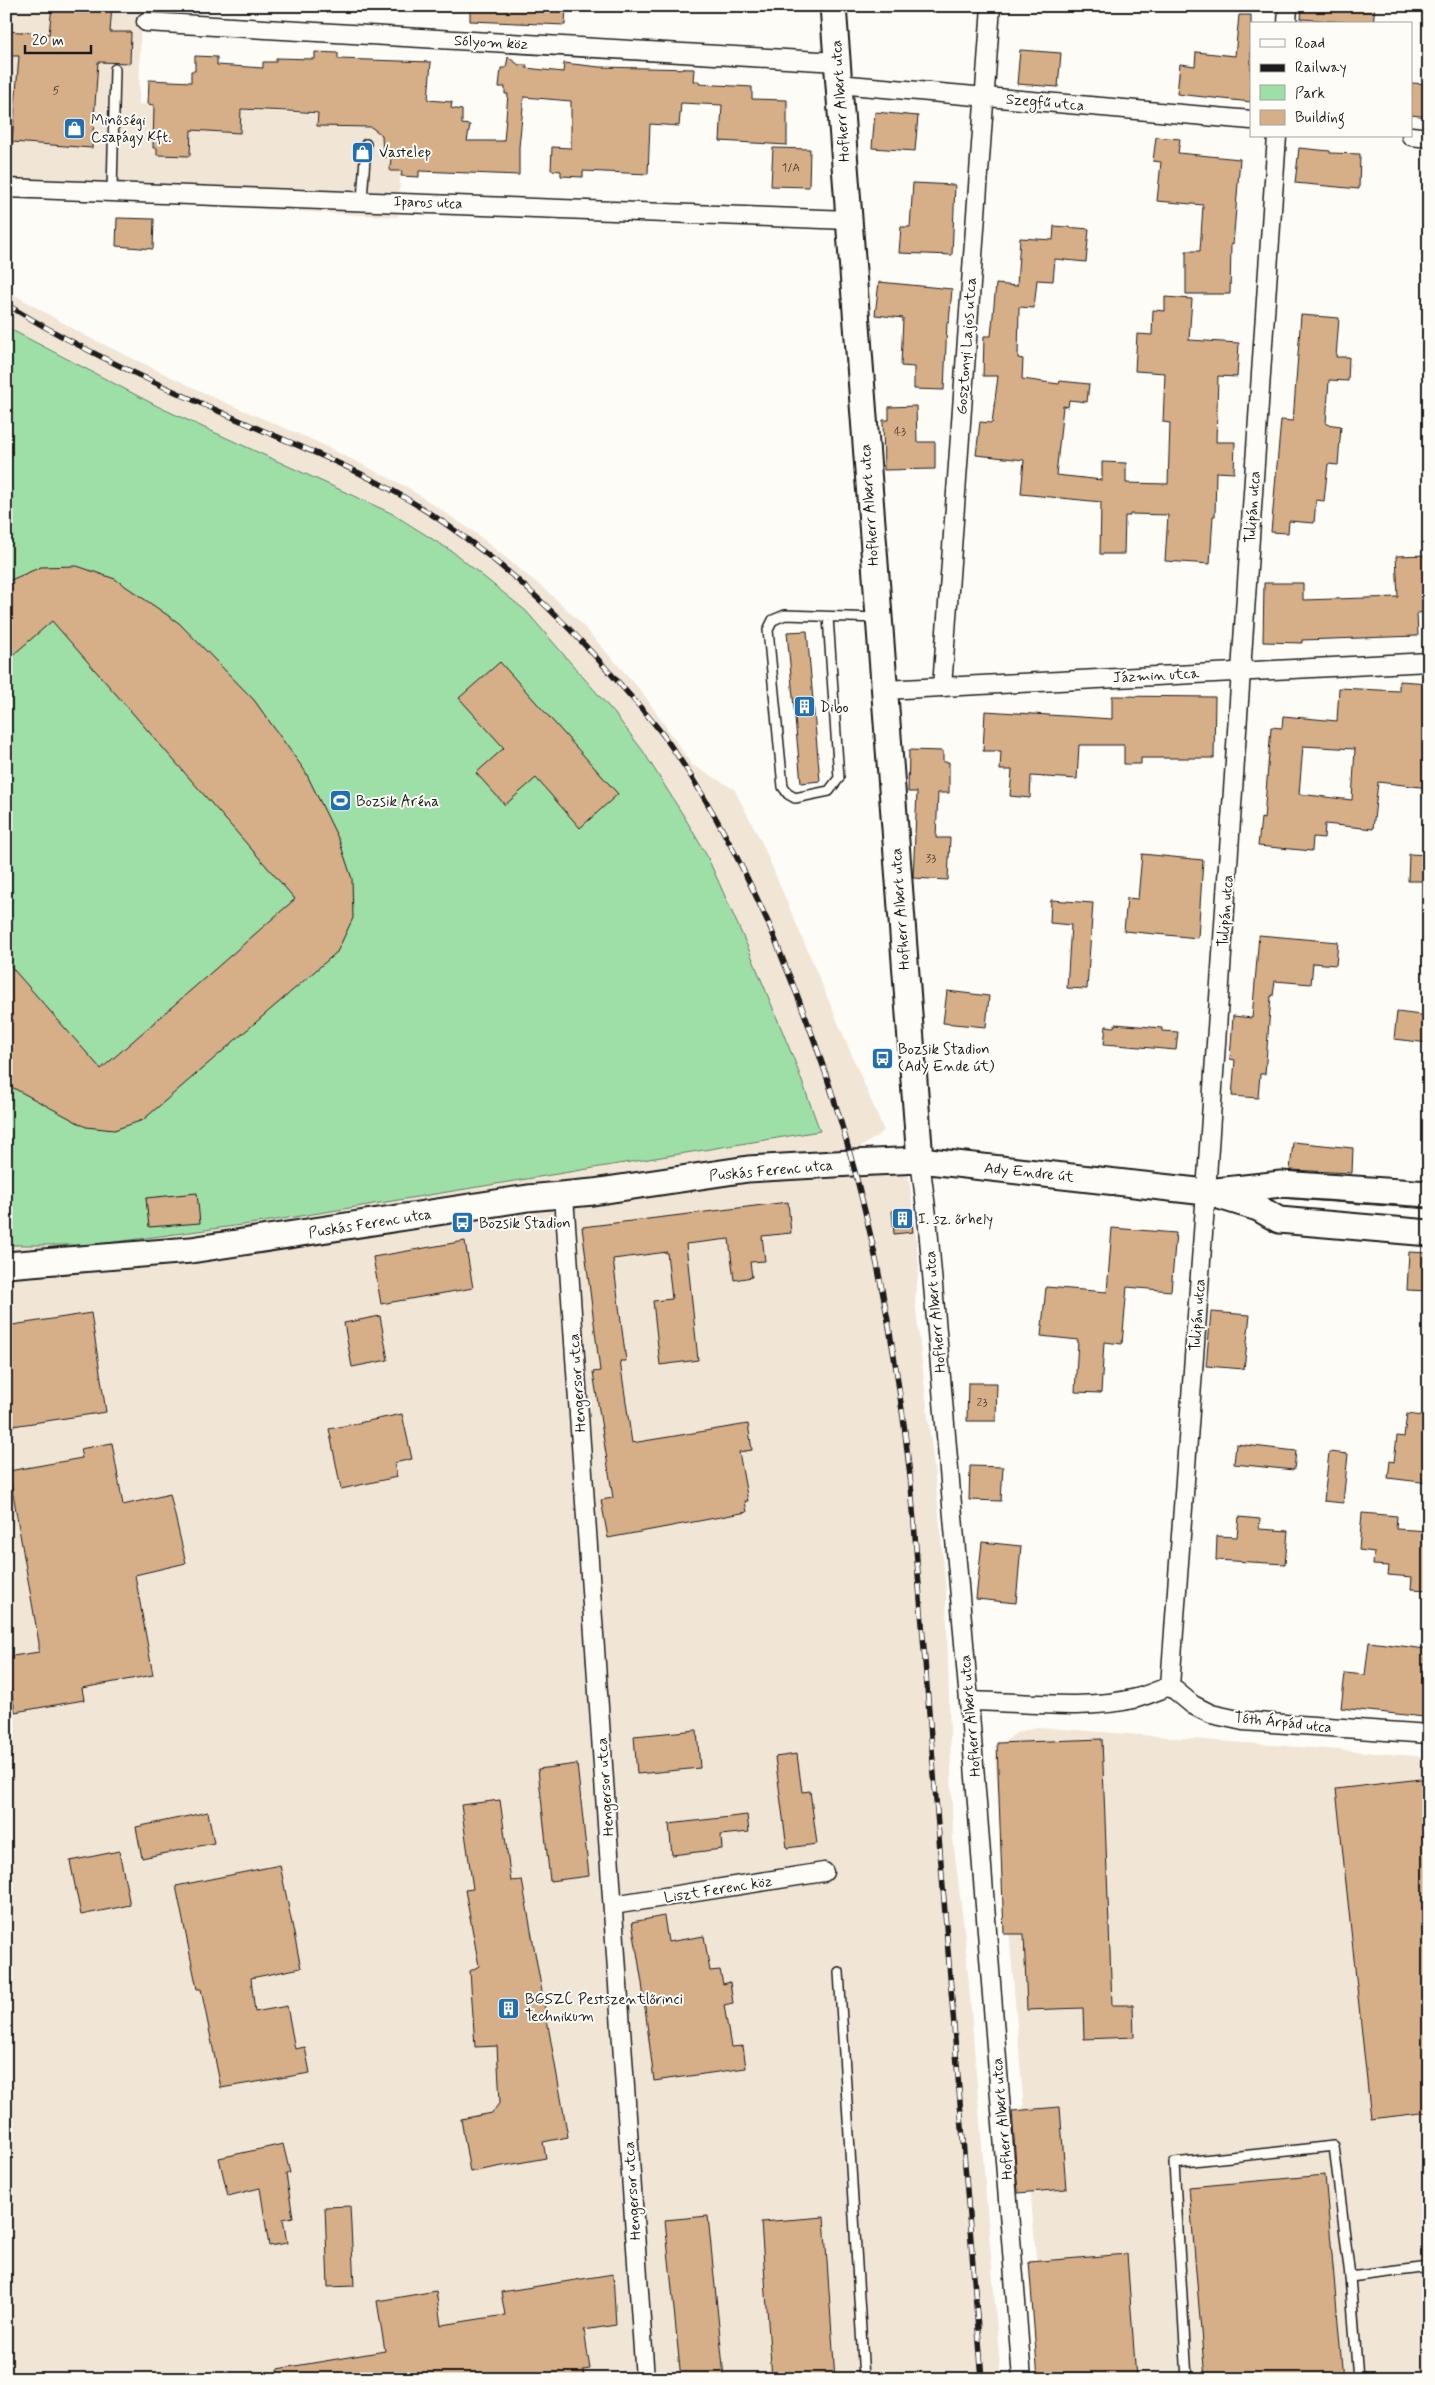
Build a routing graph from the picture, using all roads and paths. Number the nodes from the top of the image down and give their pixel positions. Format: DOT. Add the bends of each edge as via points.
graph roads {
  1 [pos="833,6"];
  2 [pos="991,6"];
  3 [pos="1288,6"];
  4 [pos="147,21"];
  5 [pos="1286,22"];
  6 [pos="115,69"];
  7 [pos="837,73"];
  8 [pos="984,97"];
  9 [pos="1250,120"];
  10 [pos="1412,136"];
  11 [pos="1277,138"];
  12 [pos="1429,138"];
  13 [pos="366,144"];
  14 [pos="6,188"];
  15 [pos="112,191"];
  16 [pos="362,200"];
  17 [pos="849,220"];
  18 [pos="828,617"];
  19 [pos="878,618"];
  20 [pos="1429,662"];
  21 [pos="1240,671"];
  22 [pos="942,687"];
  23 [pos="884,690"];
  24 [pos="920,1160"];
  25 [pos="852,1163"];
  26 [pos="1206,1192"];
  27 [pos="1429,1194"];
  28 [pos="564,1196"];
  29 [pos="1429,1233"];
  30 [pos="6,1265"];
  31 [pos="1170,1686"];
  32 [pos="969,1701"];
  33 [pos="1429,1734"];
  34 [pos="824,1872"];
  35 [pos="613,1905"];
  36 [pos="839,1972"];
  37 [pos="1429,2267"];
  38 [pos="1350,2277"];
  39 [pos="645,2379"];
  40 [pos="864,2379"];
  41 [pos="1022,2379"];
  42 [pos="1187,2379"];
  43 [pos="1358,2379"];
  1 -- 7 [label="street, Hofherr Albert utca"];
  2 -- 8 [label="street, Gosztonyi Lajos utca"];
  3 -- 5 [label="street"];
  4 -- 7 [label="street, Sólyom köz"];
  6 -- 15 [label="lane"];
  7 -- 8 [label="street, Szegfű utca"];
  7 -- 17 [label="street, Hofherr Albert utca"];
  8 -- 9 [label="street, Szegfű utca"];
  8 -- 22 [label="street, Gosztonyi Lajos utca"];
  10 -- 12 [label="street"];
  11 -- 21 [label="street, Tulipán utca"];
  13 -- 16 [label="lane"];
  14 -- 15 [label="street, Iparos utca"];
  15 -- 16 [label="street, Iparos utca"];
  16 -- 17 [label="street, Iparos utca"];
  17 -- 19 [label="street, Hofherr Albert utca"];
  18 -- 18 [label="lane" via="839,778 828,791 795,798 783,787 768,630 773,620 785,615"];
  18 -- 19 [label="lane"];
  19 -- 23 [label="street, Hofherr Albert utca"];
  20 -- 21 [label="street, Jázmin utca"];
  21 -- 22 [label="street, Jázmin utca"];
  21 -- 26 [label="street, Tulipán utca"];
  22 -- 23 [label="street, Jázmin utca"];
  23 -- 24 [label="street, Hofherr Albert utca"];
  24 -- 25 [label="street, Ady Endre út"];
  24 -- 26 [label="street, Ady Endre út"];
  24 -- 32 [label="street, Hofherr Albert utca"];
  25 -- 28 [label="street, Puskás Ferenc utca" via="748,1169"];
  26 -- 27 [label="street, Ady Endre út" via="1280,1184"];
  26 -- 29 [label="street, Ady Endre út" via="1258,1208 1279,1220"];
  26 -- 31 [label="street, Tulipán utca"];
  28 -- 30 [label="street, Puskás Ferenc utca" via="528,1198 191,1250"];
  28 -- 35 [label="street, Hengersor utca"];
  31 -- 32 [label="street" via="1139,1697 1104,1703"];
  31 -- 33 [label="street, Tóth Árpád utca" via="1193,1705 1211,1714 1243,1721"];
  32 -- 41 [label="street, Hofherr Albert utca"];
  34 -- 35 [label="street, Liszt Ferenc köz"];
  35 -- 39 [label="street, Hengersor utca"];
  36 -- 40 [label="lane"];
  37 -- 38 [label="lane"];
  38 -- 42 [label="lane" via="1334,2146 1174,2163"];
  38 -- 43 [label="lane"];
}
